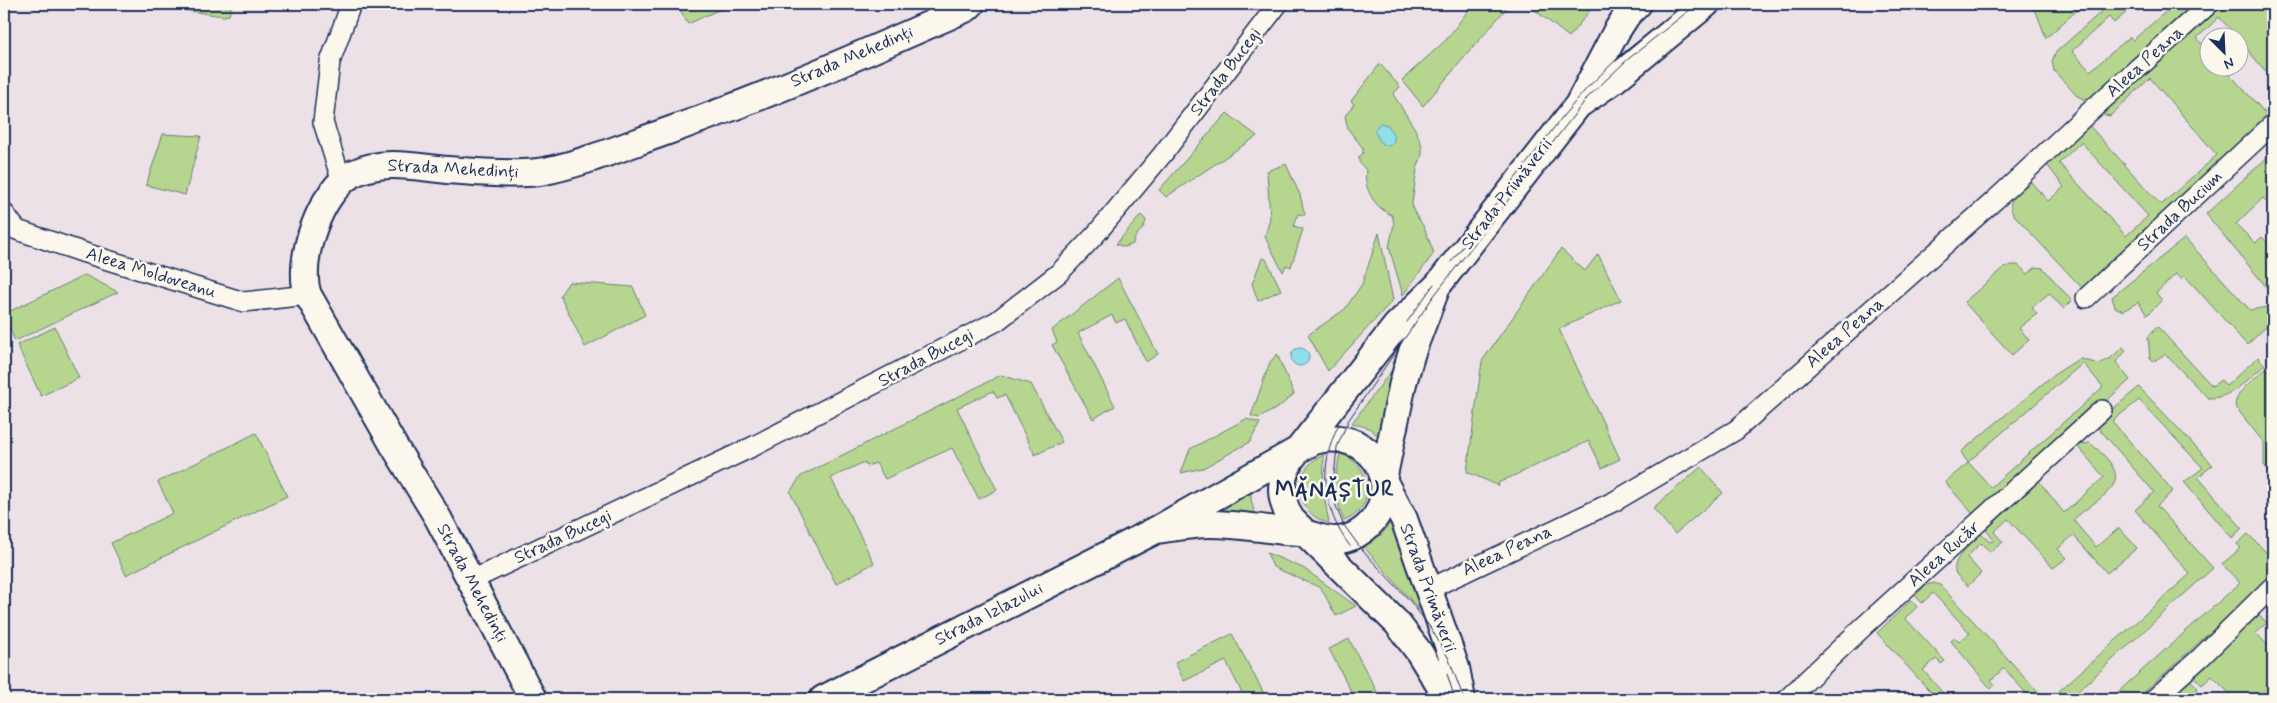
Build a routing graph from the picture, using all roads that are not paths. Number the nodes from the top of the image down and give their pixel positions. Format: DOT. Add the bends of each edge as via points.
graph roads {
  1 [pos="352,4"];
  2 [pos="971,4"];
  3 [pos="1278,4"];
  4 [pos="1638,4"];
  5 [pos="1706,4"];
  6 [pos="2210,4"];
  7 [pos="1578,104"];
  8 [pos="2273,124"];
  9 [pos="342,182"];
  10 [pos="4,212"];
  11 [pos="1438,285"];
  12 [pos="308,295"];
  13 [pos="2086,298"];
  14 [pos="2102,410"];
  15 [pos="1298,451"];
  16 [pos="1383,480"];
  17 [pos="1156,530"];
  18 [pos="1306,533"];
  19 [pos="472,580"];
  20 [pos="2273,586"];
  21 [pos="1429,589"];
  22 [pos="533,699"];
  23 [pos="823,699"];
  24 [pos="1448,699"];
  25 [pos="1462,699"];
  26 [pos="1787,699"];
  27 [pos="2154,699"];
  1 -- 9 [label="street" via="330,62 323,122"];
  2 -- 9 [label="main road, Strada Mehedinți" via="858,56 707,118 590,160 533,173 387,165 364,169"];
  3 -- 19 [label="street, Strada Bucegi" via="1162,155 1096,234 1059,273 997,321 754,446"];
  4 -- 7 [label="main road, Strada Primăverii" via="1616,32"];
  5 -- 7 [label="main road, Strada Primăverii" via="1614,80"];
  6 -- 21 [label="street, Aleea Peana" via="1996,200 1736,430 1615,501"];
  7 -- 11 [label="main road, Strada Primăverii"];
  8 -- 13 [label="street, Strada Bucium"];
  9 -- 12 [label="main road, Strada Mehedinți" via="325,202 311,238 304,270"];
  10 -- 12 [label="street, Aleea Moldoveanu" via="17,230 244,302"];
  11 -- 15 [label="main road, Strada Primăverii" via="1396,326"];
  11 -- 16 [label="main road, Strada Primăverii" via="1403,383"];
  12 -- 19 [label="main road, Strada Mehedinți"];
  14 -- 26 [label="street, Aleea Rucăr"];
  15 -- 16 [label="main road, Strada Primăverii" via="1323,438 1349,440 1372,456"];
  15 -- 17 [label="main road, Strada Izlazului"];
  15 -- 18 [label="main road, Strada Primăverii" via="1284,473 1282,500 1291,519"];
  16 -- 18 [label="main road, Strada Primăverii" via="1380,510 1360,532 1334,540"];
  16 -- 21 [label="main road, Strada Primăverii" via="1404,519"];
  17 -- 18 [label="main road, Strada Izlazului" via="1208,524"];
  17 -- 23 [label="main road, Strada Izlazului"];
  18 -- 24 [label="main road, Strada Primăverii" via="1397,623"];
  19 -- 22 [label="main road, Strada Mehedinți"];
  20 -- 27 [label="street"];
  21 -- 25 [label="main road, Strada Primăverii" via="1456,668"];
}
